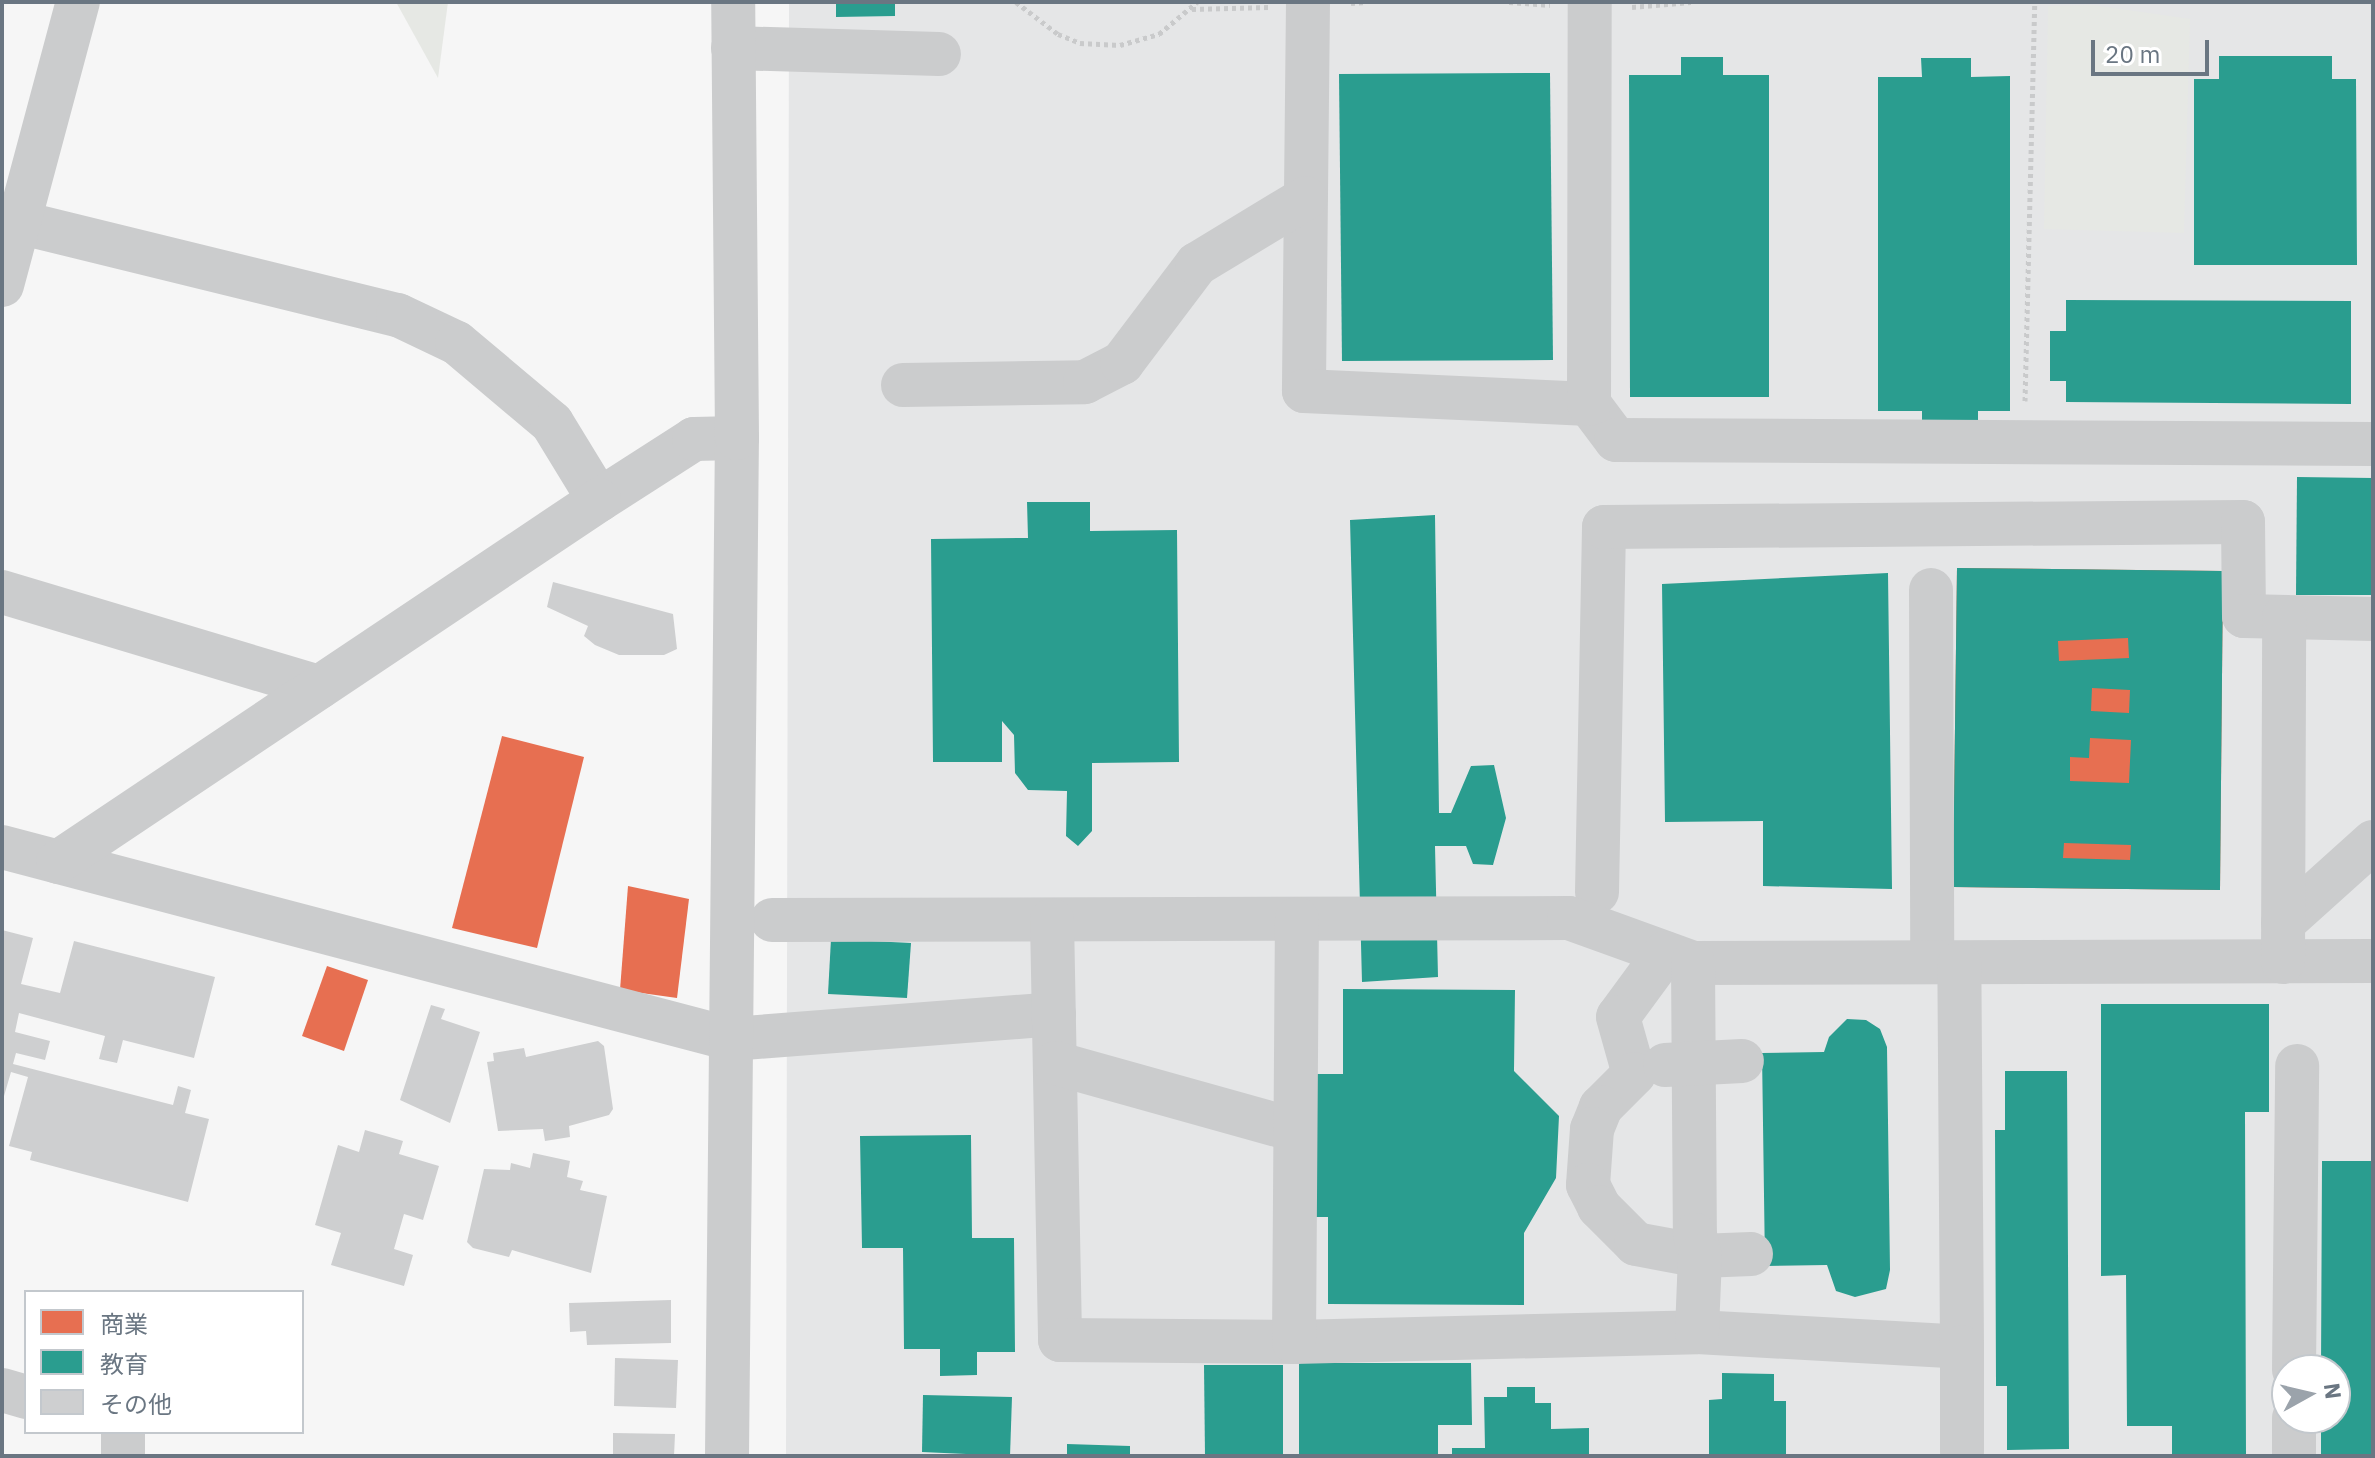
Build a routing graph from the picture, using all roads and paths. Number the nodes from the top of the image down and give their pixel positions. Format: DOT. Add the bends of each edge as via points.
graph roads {
  1 [pos="78,2"];
  2 [pos="733,2"];
  3 [pos="1016,2"];
  4 [pos="1197,2"];
  5 [pos="1308,2"];
  6 [pos="1590,2"];
  7 [pos="2035,2"];
  8 [pos="733,48"];
  9 [pos="939,54"];
  10 [pos="1306,198"];
  11 [pos="11,221"];
  12 [pos="2,285"];
  13 [pos="903,385"];
  14 [pos="1589,404"];
  15 [pos="737,438"];
  16 [pos="2024,439"];
  17 [pos="2373,444"];
  18 [pos="599,500"];
  19 [pos="1931,590"];
  20 [pos="2,592"];
  21 [pos="2284,617"];
  22 [pos="2373,619"];
  23 [pos="319,687"];
  24 [pos="2373,842"];
  25 [pos="2,847"];
  26 [pos="58,862"];
  27 [pos="1597,892"];
  28 [pos="1297,919"];
  29 [pos="772,920"];
  30 [pos="1052,920"];
  31 [pos="2283,942"];
  32 [pos="1679,958"];
  33 [pos="2373,961"];
  34 [pos="1945,963"];
  35 [pos="1054,1014"];
  36 [pos="731,1039"];
  37 [pos="1742,1061"];
  38 [pos="1055,1063"];
  39 [pos="2297,1066"];
  40 [pos="1634,1074"];
  41 [pos="1295,1130"];
  42 [pos="1751,1254"];
  43 [pos="1700,1256"];
  44 [pos="1697,1332"];
  45 [pos="1294,1342"];
  46 [pos="1962,1347"];
  47 [pos="2294,1354"];
  48 [pos="2,1390"];
  49 [pos="24,1396"];
  50 [pos="123,1434"];
  51 [pos="2294,1434"];
  52 [pos="1962,1452"];
  53 [pos="123,1456"];
  54 [pos="727,1456"];
  55 [pos="2294,1456"];
  1 -- 11 [label="street"];
  2 -- 8 [label="street"];
  3 -- 4 [label="path" via="1058,34 1080,43 1120,45 1159,34"];
  5 -- 10 [label="street"];
  6 -- 14 [label="street"];
  7 -- 16 [label="path"];
  8 -- 9 [label="street"];
  8 -- 15 [label="street"];
  10 -- 13 [label="street" via="1197,264 1122,363 1085,382"];
  10 -- 14 [label="street" via="1304,391"];
  11 -- 12 [label="street"];
  11 -- 18 [label="street" via="398,315 457,343 552,423"];
  14 -- 16 [label="street" via="1616,440"];
  15 -- 18 [label="street" via="694,439"];
  15 -- 36 [label="street"];
  16 -- 17 [label="street"];
  18 -- 23 [label="street"];
  19 -- 34 [label="street"];
  20 -- 23 [label="street"];
  21 -- 22 [label="street"];
  21 -- 27 [label="street" via="2244,616 2243,522 1604,527"];
  21 -- 31 [label="street"];
  23 -- 26 [label="street"];
  24 -- 31 [label="street"];
  25 -- 26 [label="street"];
  26 -- 36 [label="street"];
  28 -- 30 [label="street"];
  28 -- 32 [label="street" via="1569,918"];
  28 -- 41 [label="street"];
  29 -- 30 [label="street"];
  30 -- 35 [label="street"];
  31 -- 33 [label="street"];
  31 -- 34 [label="street"];
  32 -- 34 [label="street"];
  32 -- 40 [label="street" via="1618,1017"];
  32 -- 43 [label="street"];
  34 -- 46 [label="street"];
  35 -- 36 [label="street"];
  35 -- 38 [label="street"];
  36 -- 54 [label="street"];
  37 -- 40 [label="street" via="1660,1065"];
  38 -- 41 [label="street"];
  38 -- 45 [label="street" via="1060,1340"];
  39 -- 47 [label="street"];
  40 -- 43 [label="street" via="1601,1107 1592,1129 1588,1185 1599,1207 1636,1244"];
  41 -- 45 [label="street"];
  42 -- 43 [label="street"];
  43 -- 44 [label="street"];
  44 -- 45 [label="street"];
  44 -- 46 [label="street"];
  46 -- 52 [label="street"];
  48 -- 49 [label="street"];
  50 -- 53 [label="street"];
  51 -- 55 [label="street"];
}
